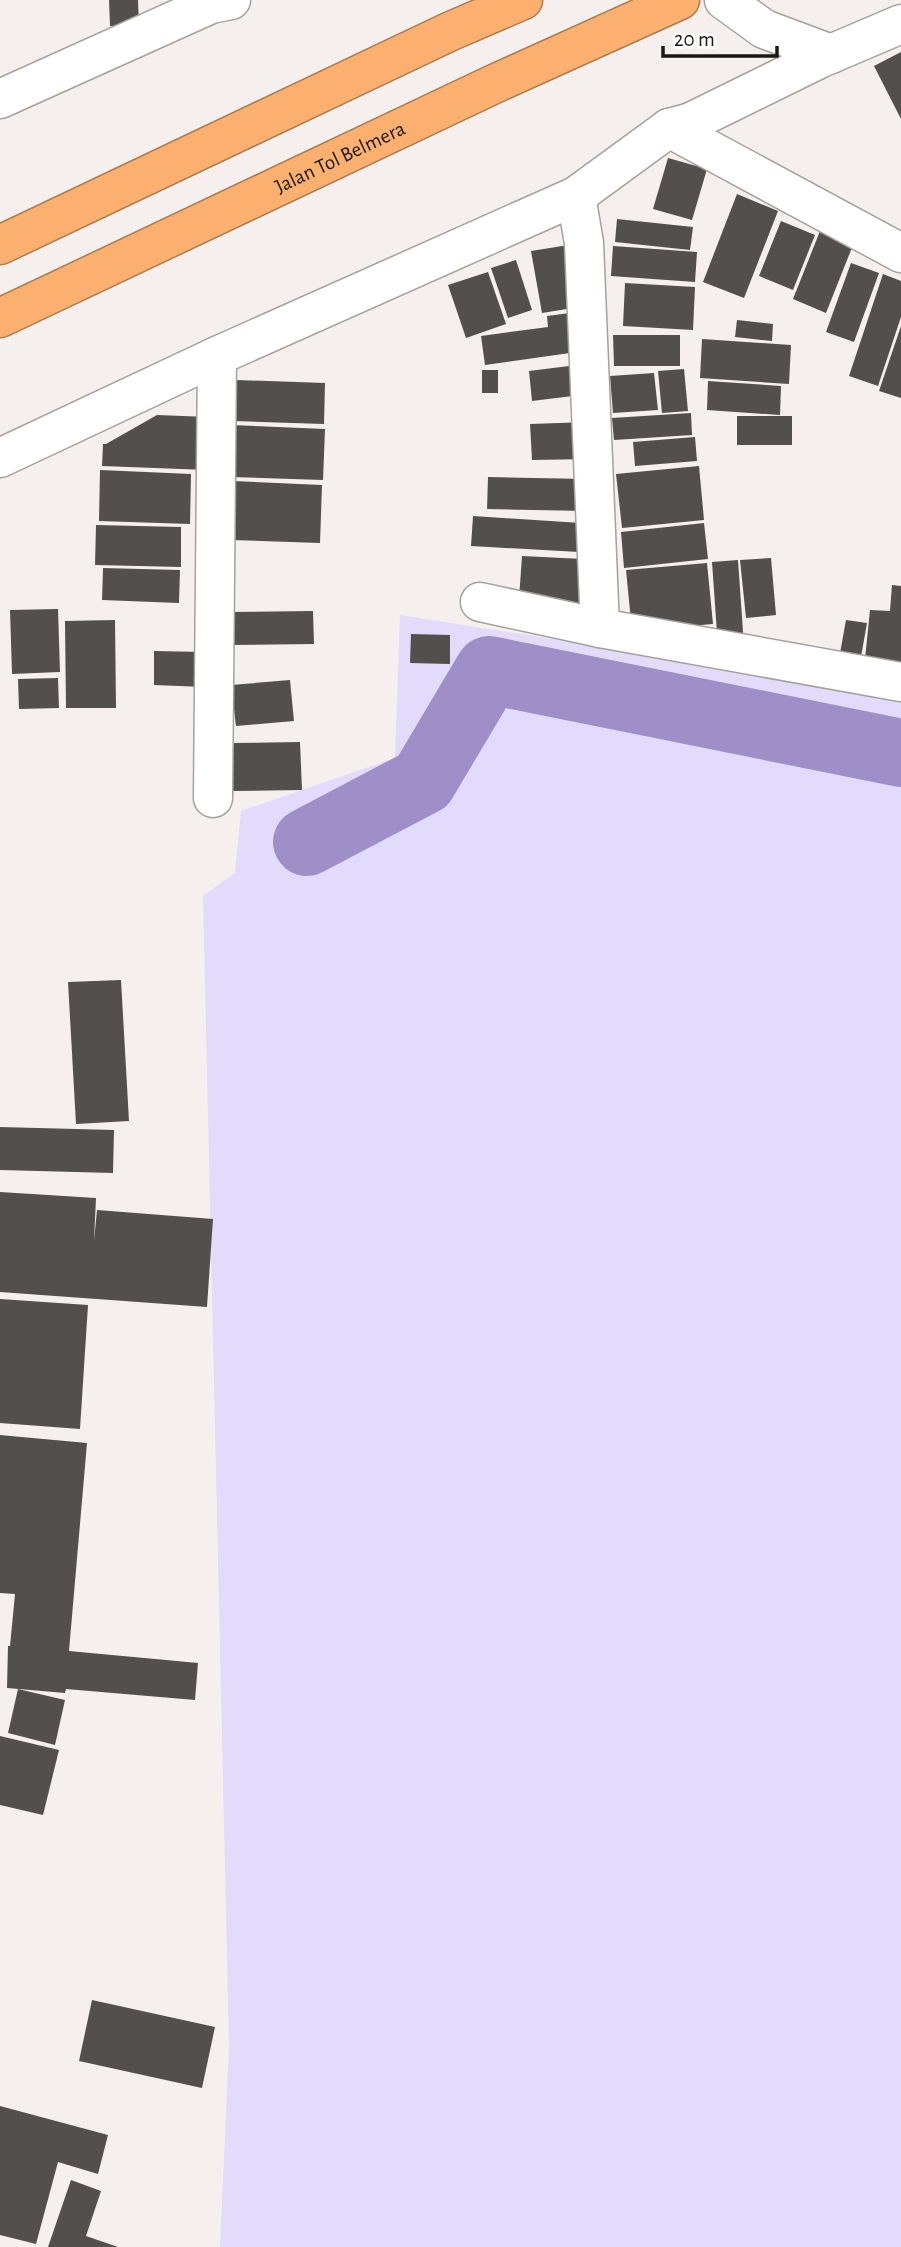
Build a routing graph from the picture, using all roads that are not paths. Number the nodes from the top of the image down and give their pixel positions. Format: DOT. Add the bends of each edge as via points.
graph roads {
  1 [pos="231,0"];
  2 [pos="523,0"];
  3 [pos="680,0"];
  4 [pos="724,0"];
  5 [pos="901,24"];
  6 [pos="825,57"];
  7 [pos="0,99"];
  8 [pos="680,125"];
  9 [pos="576,196"];
  10 [pos="0,245"];
  11 [pos="901,253"];
  12 [pos="0,318"];
  13 [pos="217,356"];
  14 [pos="0,458"];
  15 [pos="480,603"];
  16 [pos="600,628"];
  17 [pos="901,682"];
  18 [pos="213,798"];
  1 -- 7 [label="street" via="211,4"];
  2 -- 10 [label="highway"];
  3 -- 12 [label="highway, Jalan Tol Belmera"];
  4 -- 6 [label="street" via="764,29"];
  5 -- 6 [label="street"];
  6 -- 8 [label="street"];
  8 -- 9 [label="street"];
  8 -- 11 [label="street"];
  9 -- 13 [label="street"];
  9 -- 16 [label="street" via="584,243"];
  13 -- 14 [label="street"];
  13 -- 18 [label="street"];
  15 -- 16 [label="street"];
  16 -- 17 [label="street"];
}
